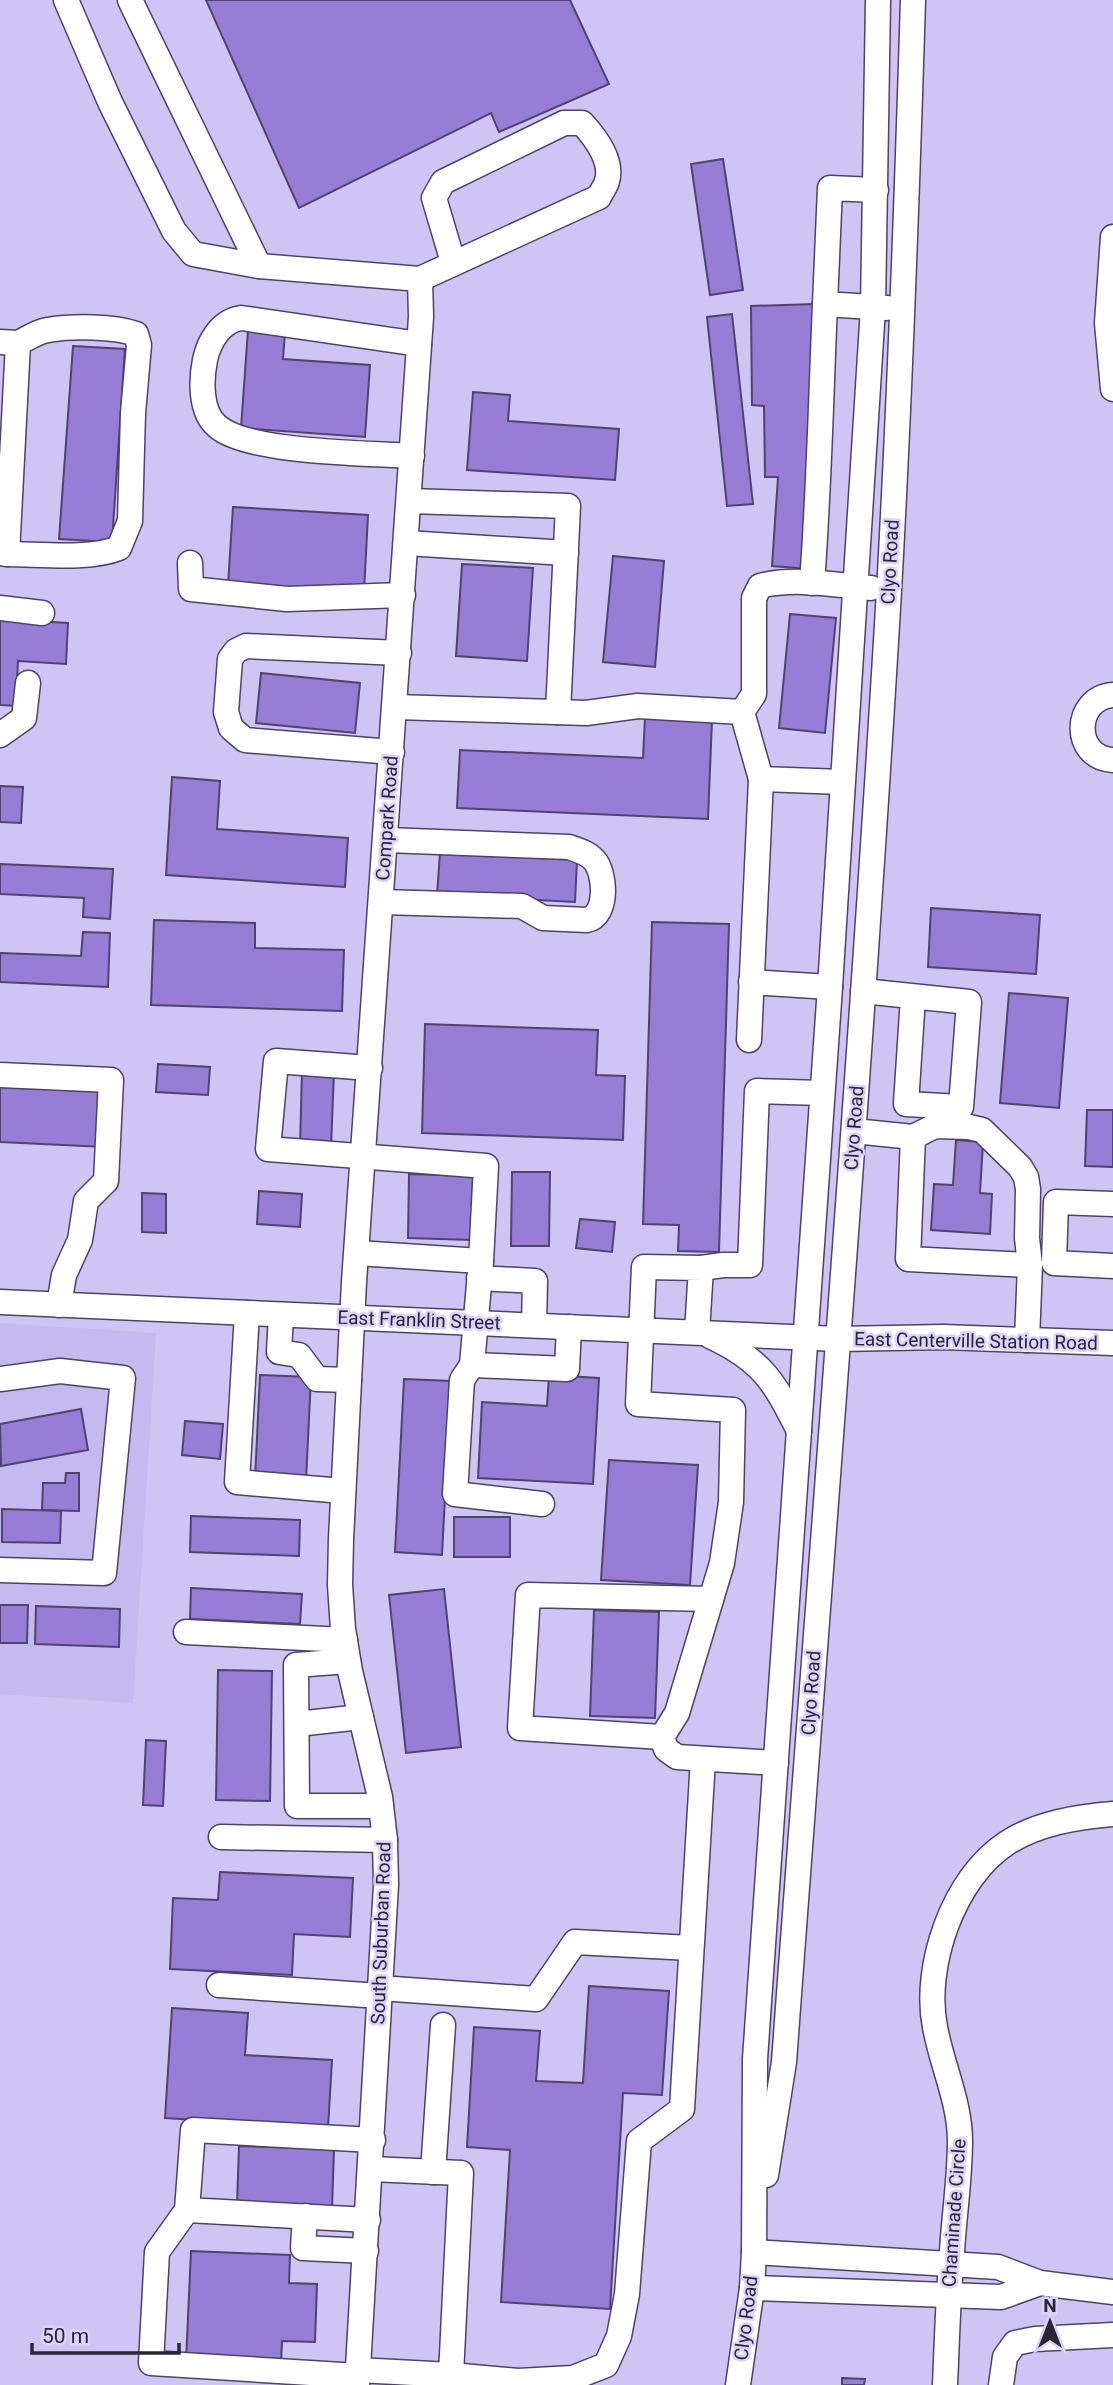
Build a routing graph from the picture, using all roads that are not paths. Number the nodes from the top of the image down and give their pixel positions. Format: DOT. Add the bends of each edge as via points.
graph roads {
  1 [pos="66,0"];
  2 [pos="130,0"];
  3 [pos="878,0"];
  4 [pos="913,0"];
  5 [pos="876,190"];
  6 [pos="1113,237"];
  7 [pos="453,262"];
  8 [pos="259,266"];
  9 [pos="420,279"];
  10 [pos="825,304"];
  11 [pos="873,308"];
  12 [pos="903,310"];
  13 [pos="9,342"];
  14 [pos="419,344"];
  15 [pos="1113,389"];
  16 [pos="6,442"];
  17 [pos="412,456"];
  18 [pos="409,501"];
  19 [pos="406,543"];
  20 [pos="566,552"];
  21 [pos="4,553"];
  22 [pos="190,563"];
  23 [pos="812,583"];
  24 [pos="855,587"];
  25 [pos="889,590"];
  26 [pos="403,595"];
  27 [pos="0,608"];
  28 [pos="42,613"];
  29 [pos="399,653"];
  30 [pos="28,683"];
  31 [pos="1113,695"];
  32 [pos="395,706"];
  33 [pos="558,712"];
  34 [pos="742,712"];
  35 [pos="0,735"];
  36 [pos="392,752"];
  37 [pos="1113,760"];
  38 [pos="761,779"];
  39 [pos="842,782"];
  40 [pos="386,840"];
  41 [pos="382,902"];
  42 [pos="751,982"];
  43 [pos="830,987"];
  44 [pos="863,992"];
  45 [pos="913,997"];
  46 [pos="749,1040"];
  47 [pos="370,1068"];
  48 [pos="0,1075"];
  49 [pos="822,1093"];
  50 [pos="853,1131"];
  51 [pos="913,1137"];
  52 [pos="364,1158"];
  53 [pos="1113,1204"];
  54 [pos="357,1253"];
  55 [pos="1030,1265"];
  56 [pos="1113,1266"];
  57 [pos="701,1268"];
  58 [pos="480,1270"];
  59 [pos="0,1302"];
  60 [pos="59,1305"];
  61 [pos="247,1313"];
  62 [pos="281,1315"];
  63 [pos="353,1318"];
  64 [pos="475,1323"];
  65 [pos="534,1325"];
  66 [pos="569,1327"];
  67 [pos="641,1330"];
  68 [pos="700,1332"];
  69 [pos="807,1337"];
  70 [pos="838,1339"];
  71 [pos="1027,1340"];
  72 [pos="1113,1343"];
  73 [pos="245,1350"];
  74 [pos="279,1352"];
  75 [pos="472,1365"];
  76 [pos="0,1379"];
  77 [pos="349,1380"];
  78 [pos="800,1431"];
  79 [pos="343,1498"];
  80 [pos="240,1499"];
  81 [pos="542,1504"];
  82 [pos="0,1570"];
  83 [pos="711,1599"];
  84 [pos="186,1632"];
  85 [pos="346,1651"];
  86 [pos="361,1717"];
  87 [pos="297,1724"];
  88 [pos="662,1737"];
  89 [pos="703,1759"];
  90 [pos="776,1763"];
  91 [pos="381,1806"];
  92 [pos="1113,1814"];
  93 [pos="221,1836"];
  94 [pos="384,1840"];
  95 [pos="691,1948"];
  96 [pos="219,1985"];
  97 [pos="380,1992"];
  98 [pos="443,2025"];
  99 [pos="373,2140"];
  100 [pos="371,2169"];
  101 [pos="433,2172"];
  102 [pos="187,2210"];
  103 [pos="305,2216"];
  104 [pos="368,2220"];
  105 [pos="366,2251"];
  106 [pos="754,2252"];
  107 [pos="951,2263"];
  108 [pos="1040,2283"];
  109 [pos="752,2288"];
  110 [pos="1113,2292"];
  111 [pos="949,2294"];
  112 [pos="1113,2336"];
  113 [pos="192,2375"];
  114 [pos="451,2375"];
  115 [pos="358,2377"];
  116 [pos="738,2385"];
  117 [pos="945,2385"];
  118 [pos="1001,2385"];
  1 -- 8 [label="street" via="174,231 193,254"];
  2 -- 8 [label="street"];
  3 -- 5 [label="street, Clyo Road"];
  4 -- 12 [label="street, Clyo Road"];
  5 -- 10 [label="street" via="830,188"];
  5 -- 11 [label="street, Clyo Road"];
  6 -- 15 [label="street" via="1107,323"];
  7 -- 7 [label="street" via="598,197 608,181 597,138 582,123 564,123 443,183 434,198"];
  7 -- 9 [label="street"];
  8 -- 9 [label="street"];
  9 -- 14 [label="street, Compark Road"];
  10 -- 11 [label="street"];
  10 -- 23 [label="street"];
  11 -- 12 [label="street"];
  11 -- 24 [label="street, Clyo Road"];
  12 -- 25 [label="street, Clyo Road"];
  13 -- 16 [label="street"];
  13 -- 21 [label="street" via="45,330 71,328 125,330 136,334 139,345 130,521 119,548 85,554"];
  14 -- 17 [label="street, Compark Road"];
  14 -- 17 [label="street" via="241,318 229,320 215,335 203,377 208,413 215,425 235,437 271,445"];
  16 -- 21 [label="street"];
  17 -- 18 [label="street, Compark Road"];
  18 -- 19 [label="street, Compark Road"];
  18 -- 20 [label="street" via="568,506"];
  19 -- 20 [label="street"];
  19 -- 26 [label="street, Compark Road"];
  20 -- 33 [label="street"];
  22 -- 26 [label="street" via="191,589 287,599"];
  23 -- 24 [label="street"];
  23 -- 34 [label="street" via="760,586 754,598 754,694"];
  24 -- 25 [label="street"];
  24 -- 39 [label="street, Clyo Road"];
  25 -- 44 [label="street, Clyo Road"];
  26 -- 29 [label="street, Compark Road"];
  27 -- 28 [label="street"];
  29 -- 32 [label="street, Compark Road"];
  29 -- 36 [label="street" via="246,646 230,659 226,712 231,728 245,740"];
  30 -- 35 [label="street" via="24,718"];
  31 -- 37 [label="street" via="1088,708 1082,728 1089,748 1097,756"];
  32 -- 33 [label="street"];
  32 -- 36 [label="street, Compark Road"];
  33 -- 34 [label="street" via="638,706"];
  34 -- 38 [label="street"];
  36 -- 40 [label="street, Compark Road"];
  38 -- 39 [label="street"];
  38 -- 42 [label="street"];
  39 -- 43 [label="street, Clyo Road"];
  40 -- 41 [label="street, Compark Road"];
  40 -- 41 [label="street" via="569,847 595,861 602,879 602,901 598,914 587,920 543,918 522,906"];
  41 -- 47 [label="street, Compark Road"];
  42 -- 43 [label="street"];
  42 -- 46 [label="street"];
  43 -- 49 [label="street, Clyo Road"];
  44 -- 45 [label="street"];
  44 -- 50 [label="street, Clyo Road"];
  45 -- 45 [label="street" via="969,1002 961,1107 906,1104"];
  47 -- 52 [label="street, Compark Road"];
  47 -- 52 [label="street" via="276,1061 268,1149"];
  48 -- 60 [label="street" via="111,1080 106,1181 86,1201 80,1240 64,1275"];
  49 -- 57 [label="street" via="757,1091 750,1265"];
  49 -- 69 [label="street, Clyo Road"];
  50 -- 51 [label="street"];
  50 -- 70 [label="street, Clyo Road"];
  51 -- 55 [label="street" via="935,1126 982,1130 1020,1167 1028,1189"];
  51 -- 55 [label="street" via="908,1259"];
  52 -- 54 [label="street, Compark Road"];
  52 -- 58 [label="street" via="486,1166"];
  53 -- 56 [label="street" via="1056,1202 1054,1263"];
  54 -- 58 [label="street"];
  54 -- 63 [label="street, Compark Road"];
  55 -- 71 [label="street"];
  57 -- 67 [label="street" via="644,1267"];
  57 -- 68 [label="street"];
  58 -- 64 [label="street"];
  58 -- 65 [label="street" via="536,1281"];
  59 -- 60 [label="street, East Franklin Street"];
  60 -- 61 [label="street, East Franklin Street"];
  61 -- 62 [label="street, East Franklin Street"];
  61 -- 73 [label="street"];
  62 -- 63 [label="street, East Franklin Street"];
  62 -- 74 [label="street"];
  63 -- 64 [label="street, East Franklin Street"];
  63 -- 77 [label="street, South Suburban Road"];
  64 -- 65 [label="street, East Franklin Street"];
  64 -- 75 [label="street"];
  65 -- 66 [label="street, East Franklin Street"];
  66 -- 67 [label="street, East Franklin Street"];
  66 -- 75 [label="street" via="567,1369"];
  67 -- 68 [label="street, East Franklin Street"];
  67 -- 83 [label="street" via="638,1404 733,1410 731,1502 722,1563"];
  68 -- 69 [label="street, East Franklin Street"];
  68 -- 78 [label="street" via="736,1348 761,1368 779,1390"];
  69 -- 70 [label="street, East Franklin Street"];
  69 -- 78 [label="street, Clyo Road"];
  70 -- 71 [label="street, East Centerville Station Road"];
  70 -- 106 [label="street, Clyo Road" via="784,2062"];
  71 -- 72 [label="street, East Centerville Station Road"];
  73 -- 74 [label="street"];
  73 -- 79 [label="street" via="237,1482"];
  74 -- 77 [label="street" via="299,1355 317,1379"];
  75 -- 81 [label="street" via="462,1380 455,1494"];
  76 -- 82 [label="street" via="60,1371 123,1378 104,1573"];
  77 -- 79 [label="street, South Suburban Road"];
  78 -- 90 [label="street, Clyo Road"];
  79 -- 80 [label="street"];
  79 -- 85 [label="street, South Suburban Road" via="340,1585"];
  83 -- 88 [label="street" via="677,1713"];
  83 -- 88 [label="street" via="528,1595 520,1728"];
  84 -- 85 [label="street"];
  85 -- 86 [label="street, South Suburban Road"];
  85 -- 87 [label="street" via="296,1665"];
  86 -- 87 [label="street"];
  86 -- 91 [label="street, South Suburban Road"];
  87 -- 91 [label="street" via="297,1806"];
  88 -- 89 [label="street" via="666,1749 677,1757"];
  89 -- 90 [label="street"];
  89 -- 95 [label="street"];
  90 -- 106 [label="street, Clyo Road" via="755,2059"];
  91 -- 94 [label="street, South Suburban Road"];
  92 -- 107 [label="street, Chaminade Circle" via="1045,1825 1006,1844 978,1869 963,1892 939,1947 932,1992 934,2026 959,2118 960,2142"];
  93 -- 94 [label="street"];
  94 -- 97 [label="street, South Suburban Road"];
  95 -- 97 [label="street" via="575,1942 536,1999"];
  95 -- 114 [label="street" via="682,2109 639,2141 627,2294 619,2336 606,2365 573,2378 518,2381"];
  96 -- 97 [label="street"];
  97 -- 99 [label="street, South Suburban Road"];
  98 -- 101 [label="street"];
  99 -- 100 [label="street, South Suburban Road"];
  99 -- 102 [label="street" via="192,2130"];
  100 -- 101 [label="street"];
  100 -- 104 [label="street, South Suburban Road"];
  101 -- 114 [label="street" via="461,2173"];
  102 -- 103 [label="street"];
  102 -- 113 [label="street" via="157,2252 151,2363"];
  103 -- 104 [label="street"];
  103 -- 105 [label="street" via="303,2248"];
  104 -- 105 [label="street, South Suburban Road"];
  105 -- 115 [label="street, South Suburban Road"];
  106 -- 107 [label="street"];
  106 -- 109 [label="street, Clyo Road"];
  107 -- 108 [label="street" via="998,2267"];
  107 -- 111 [label="street, Chaminade Circle"];
  108 -- 110 [label="street"];
  108 -- 111 [label="street" via="1001,2297"];
  109 -- 111 [label="street"];
  109 -- 116 [label="street, Clyo Road"];
  111 -- 117 [label="street, Chaminade Circle"];
  112 -- 118 [label="street" via="1015,2343 1005,2357"];
  113 -- 115 [label="street"];
  114 -- 115 [label="street"];
}
